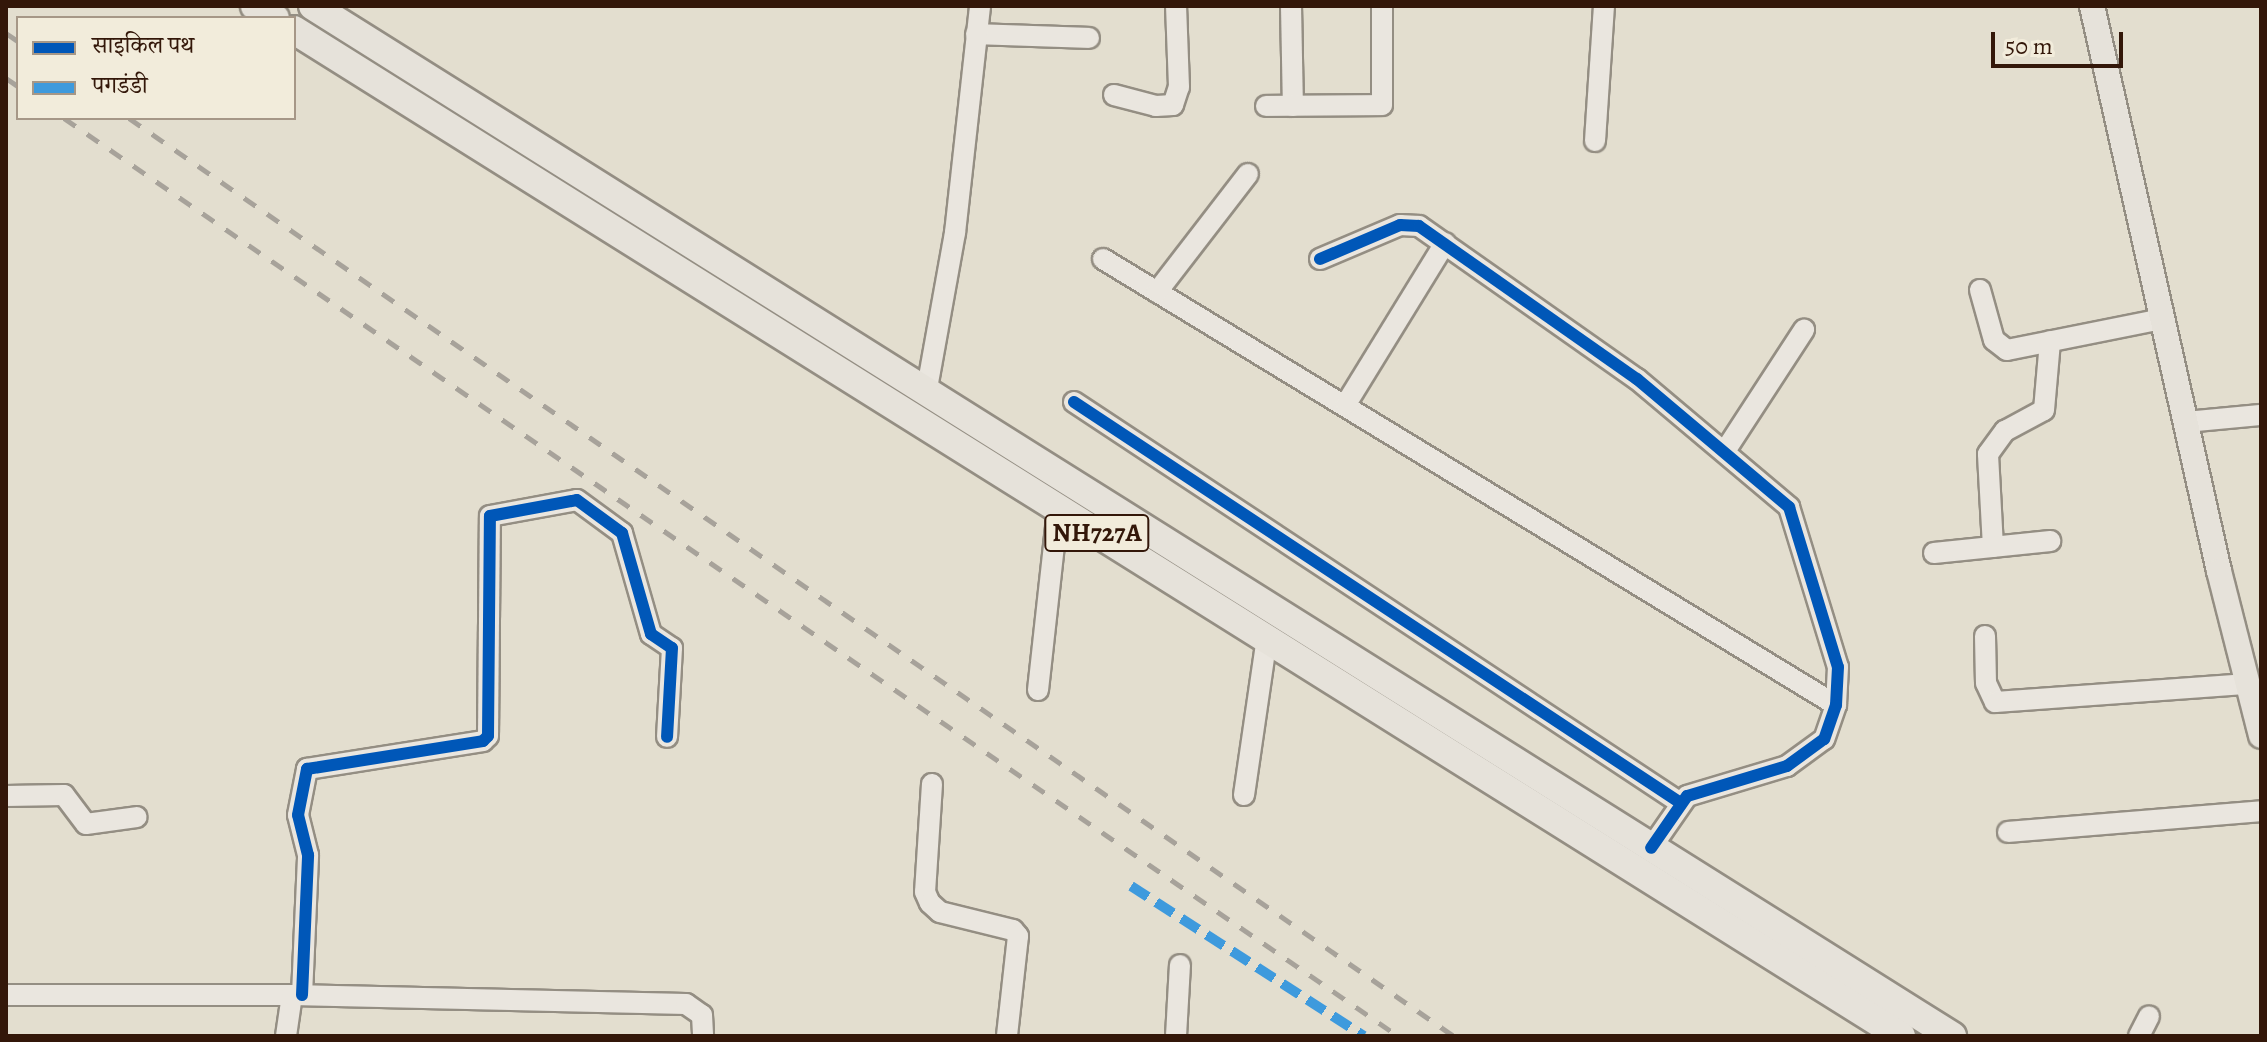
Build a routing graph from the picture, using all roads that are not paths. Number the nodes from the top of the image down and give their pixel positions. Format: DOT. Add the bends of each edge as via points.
graph roads {
  1 [pos="313,6"];
  2 [pos="980,6"];
  3 [pos="1176,6"];
  4 [pos="1291,6"];
  5 [pos="1382,6"];
  6 [pos="1604,6"];
  7 [pos="2092,6"];
  8 [pos="296,31"];
  9 [pos="976,34"];
  10 [pos="1089,38"];
  11 [pos="1114,95"];
  12 [pos="1266,106"];
  13 [pos="1293,106"];
  14 [pos="1595,141"];
  15 [pos="1248,174"];
  16 [pos="1445,243"];
  17 [pos="1103,259"];
  18 [pos="1320,259"];
  19 [pos="1980,290"];
  20 [pos="1157,292"];
  21 [pos="2162,319"];
  22 [pos="1804,330"];
  23 [pos="2050,341"];
  24 [pos="926,394"];
  25 [pos="1074,402"];
  26 [pos="1346,404"];
  27 [pos="2261,415"];
  28 [pos="2185,422"];
  29 [pos="1725,451"];
  30 [pos="1058,508"];
  31 [pos="2050,541"];
  32 [pos="1993,547"];
  33 [pos="1934,553"];
  34 [pos="1985,636"];
  35 [pos="1267,638"];
  36 [pos="2248,684"];
  37 [pos="1038,690"];
  38 [pos="1836,705"];
  39 [pos="2259,722"];
  40 [pos="667,737"];
  41 [pos="932,784"];
  42 [pos="1244,795"];
  43 [pos="6,796"];
  44 [pos="1679,802"];
  45 [pos="2261,811"];
  46 [pos="137,817"];
  47 [pos="2008,832"];
  48 [pos="1651,848"];
  49 [pos="1180,965"];
  50 [pos="6,995"];
  51 [pos="297,995"];
  52 [pos="2149,1016"];
  53 [pos="286,1036"];
  54 [pos="703,1036"];
  55 [pos="1007,1036"];
  56 [pos="1176,1036"];
  57 [pos="1901,1036"];
  58 [pos="1952,1036"];
  59 [pos="2139,1036"];
  1 -- 24 [label="highway, NH727A"];
  2 -- 9 [label="street"];
  3 -- 11 [label="street" via="1179,87 1173,105"];
  4 -- 13 [label="street"];
  5 -- 13 [label="street" via="1382,105"];
  6 -- 14 [label="street"];
  7 -- 21 [label="main road"];
  8 -- 30 [label="highway, NH727A"];
  9 -- 10 [label="street"];
  9 -- 24 [label="street" via="955,233"];
  12 -- 13 [label="street"];
  15 -- 20 [label="street"];
  16 -- 18 [label="street" via="1419,226 1400,225"];
  16 -- 26 [label="street"];
  16 -- 29 [label="street" via="1637,379"];
  17 -- 20 [label="street"];
  19 -- 23 [label="street" via="1999,348"];
  20 -- 26 [label="street"];
  21 -- 23 [label="street"];
  21 -- 28 [label="main road"];
  22 -- 29 [label="street"];
  23 -- 32 [label="street" via="2044,410 2005,431 1988,454"];
  24 -- 48 [label="highway, NH727A"];
  25 -- 44 [label="street"];
  26 -- 38 [label="street"];
  27 -- 28 [label="street"];
  28 -- 36 [label="main road"];
  29 -- 38 [label="street" via="1772,488 1797,523 1835,645"];
  30 -- 35 [label="highway, NH727A"];
  30 -- 37 [label="street"];
  31 -- 32 [label="street"];
  32 -- 33 [label="street"];
  34 -- 36 [label="street" via="1986,683 1995,702"];
  35 -- 42 [label="street"];
  35 -- 57 [label="highway, NH727A"];
  36 -- 39 [label="main road"];
  38 -- 44 [label="street" via="1824,739 1803,759 1699,790"];
  40 -- 51 [label="street" via="672,648 651,634 622,533 577,500 490,516 488,736 305,772 298,815 308,855"];
  41 -- 55 [label="street" via="925,892 930,903 940,912 1013,930 1018,936"];
  43 -- 46 [label="street" via="64,795 86,824"];
  44 -- 48 [label="street"];
  45 -- 47 [label="street"];
  48 -- 58 [label="highway, NH727A"];
  49 -- 56 [label="street"];
  50 -- 51 [label="street"];
  51 -- 53 [label="street"];
  51 -- 54 [label="street" via="686,1004 702,1015"];
  52 -- 59 [label="street"];
}
